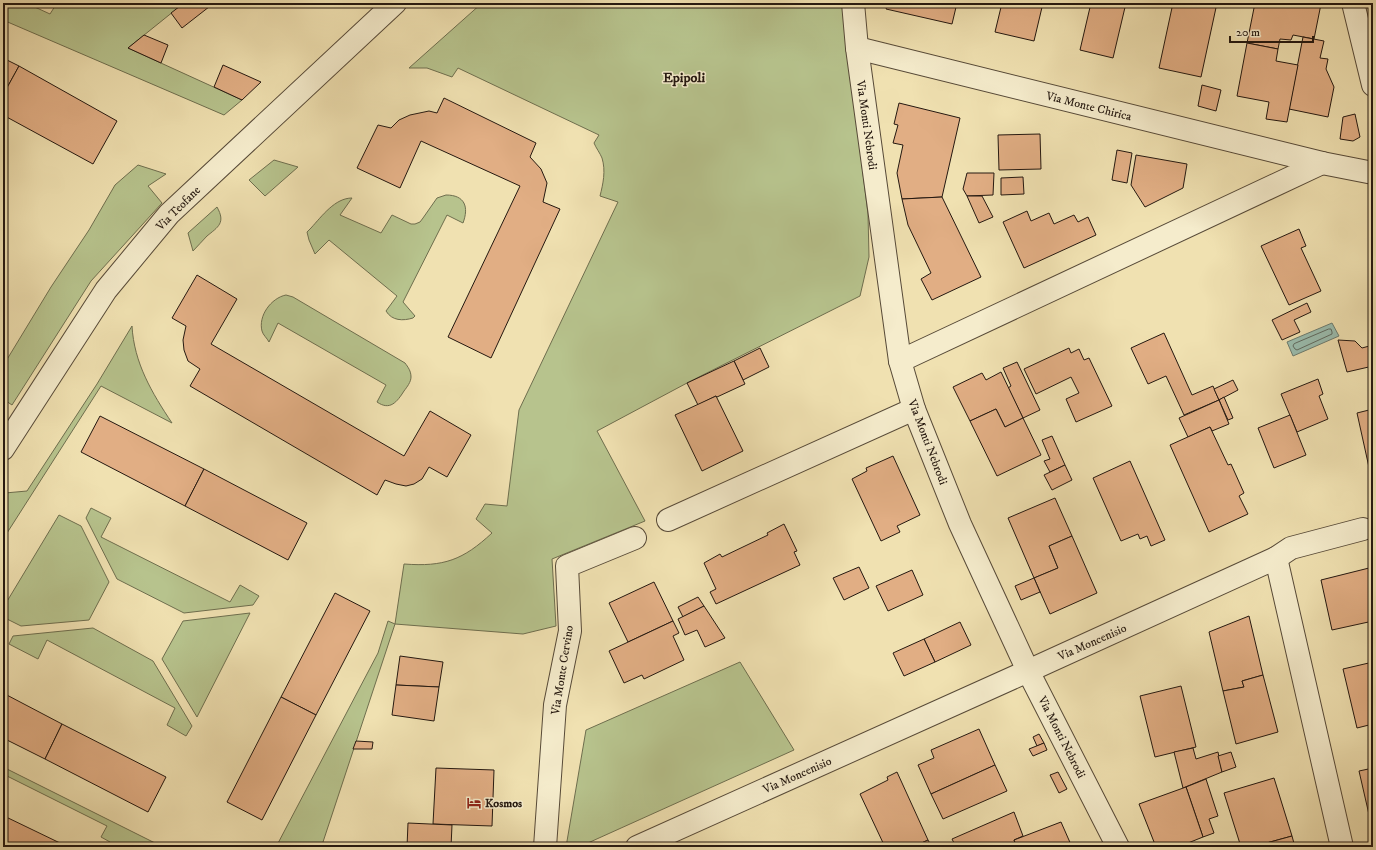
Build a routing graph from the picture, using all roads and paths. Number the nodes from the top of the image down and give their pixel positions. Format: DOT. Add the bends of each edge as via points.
graph roads {
  1 [pos="395,3"];
  2 [pos="853,3"];
  3 [pos="1353,3"];
  4 [pos="857,48"];
  5 [pos="1373,85"];
  6 [pos="1322,163"];
  7 [pos="1373,173"];
  8 [pos="900,361"];
  9 [pos="914,409"];
  10 [pos="3,449"];
  11 [pos="668,520"];
  12 [pos="1363,529"];
  13 [pos="635,538"];
  14 [pos="1276,558"];
  15 [pos="1028,671"];
  16 [pos="545,847"];
  17 [pos="637,847"];
  18 [pos="1118,847"];
  19 [pos="1342,847"];
  1 -- 10 [label="street, Via Teofane" via="169,214 106,290"];
  2 -- 4 [label="street, Via Monti Nebrodi"];
  3 -- 5 [label="street"];
  4 -- 6 [label="street, Via Monte Chirica"];
  4 -- 8 [label="street, Via Monti Nebrodi"];
  6 -- 7 [label="street, Via Monte Chirica"];
  6 -- 8 [label="street"];
  8 -- 9 [label="street, Via Monti Nebrodi"];
  9 -- 11 [label="street"];
  9 -- 15 [label="street, Via Monti Nebrodi" via="960,524"];
  12 -- 14 [label="street, Via Moncenisio" via="1291,548"];
  13 -- 16 [label="street, Via Monte Cervino" via="567,566 570,631 555,705"];
  14 -- 15 [label="street, Via Moncenisio"];
  14 -- 19 [label="street"];
  15 -- 17 [label="street, Via Moncenisio"];
  15 -- 18 [label="street, Via Monti Nebrodi"];
}
